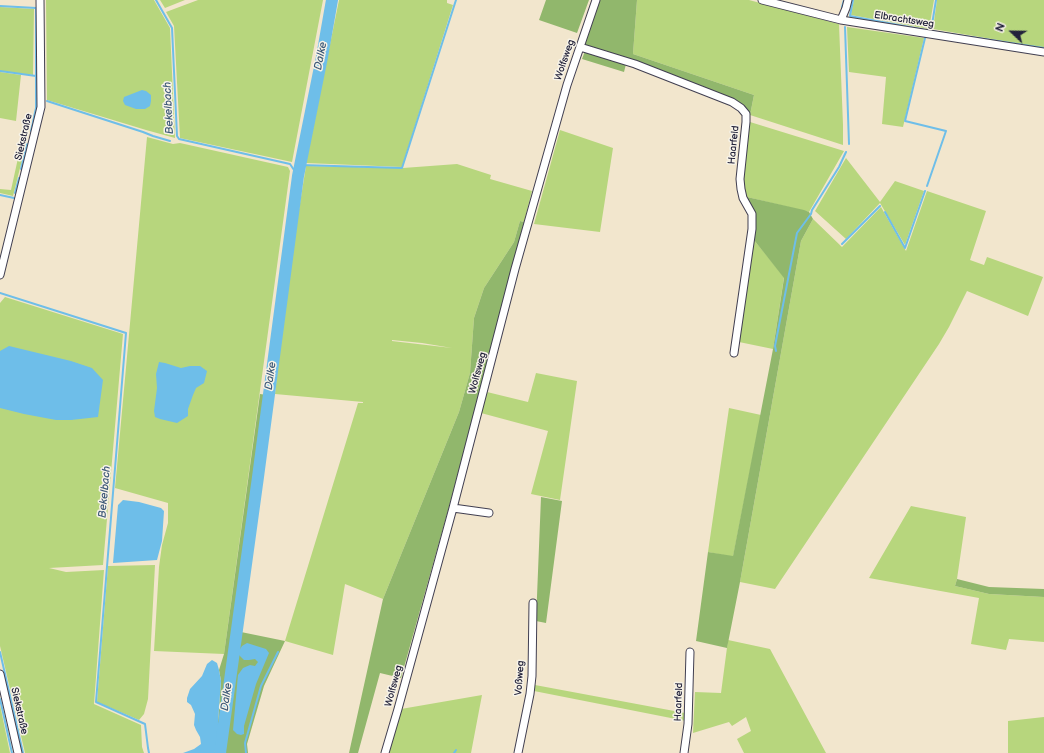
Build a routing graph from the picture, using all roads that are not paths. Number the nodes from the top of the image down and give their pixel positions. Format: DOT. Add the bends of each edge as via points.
graph roads {
  1 [pos="40,0"];
  2 [pos="596,0"];
  3 [pos="762,0"];
  4 [pos="848,0"];
  5 [pos="841,20"];
  6 [pos="580,47"];
  7 [pos="1044,52"];
  8 [pos="0,275"];
  9 [pos="734,354"];
  10 [pos="453,508"];
  11 [pos="489,513"];
  12 [pos="533,603"];
  13 [pos="690,652"];
  14 [pos="0,674"];
  15 [pos="18,753"];
  16 [pos="385,753"];
  17 [pos="518,753"];
  18 [pos="684,753"];
  1 -- 8 [label="street, Siekstraße" via="41,107"];
  2 -- 6 [label="street, Wolfsweg"];
  3 -- 5 [label="street, Elbrachtsweg"];
  4 -- 5 [label="street"];
  5 -- 7 [label="street, Elbrachtsweg"];
  6 -- 9 [label="street, Haarfeld" via="635,64 732,102 746,114 740,179 743,198 752,214 752,229"];
  6 -- 10 [label="street, Wolfsweg" via="520,254"];
  10 -- 11 [label="street"];
  10 -- 16 [label="street, Wolfsweg"];
  12 -- 17 [label="street, Voßweg" via="532,676"];
  13 -- 18 [label="street, Haarfeld" via="688,724"];
  14 -- 15 [label="street, Siekstraße"];
}
